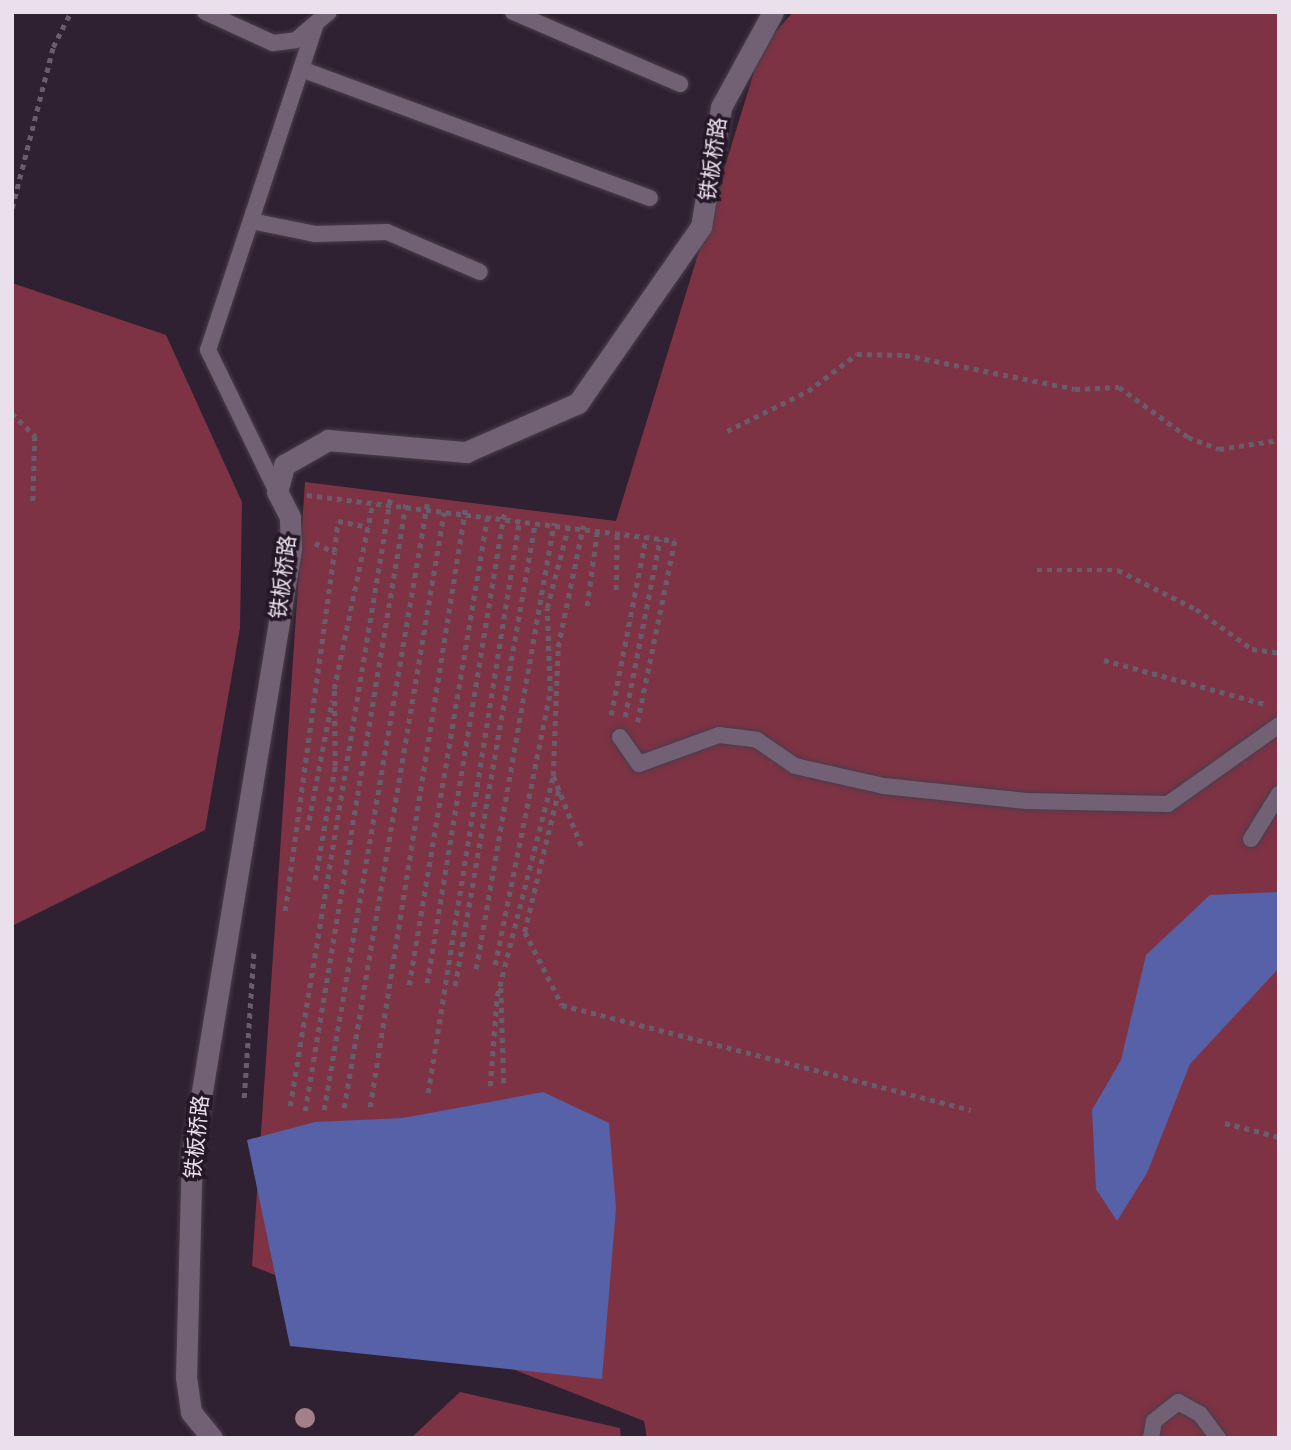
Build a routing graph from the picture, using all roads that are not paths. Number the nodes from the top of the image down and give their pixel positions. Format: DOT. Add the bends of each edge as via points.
graph roads {
  1 [pos="205,12"];
  2 [pos="329,12"];
  3 [pos="513,12"];
  4 [pos="773,12"];
  5 [pos="314,27"];
  6 [pos="301,69"];
  7 [pos="680,84"];
  8 [pos="650,198"];
  9 [pos="251,221"];
  10 [pos="480,272"];
  11 [pos="277,492"];
  12 [pos="1279,725"];
  13 [pos="620,737"];
  14 [pos="1279,794"];
  15 [pos="1251,839"];
  16 [pos="212,1438"];
  17 [pos="1151,1438"];
  18 [pos="1218,1438"];
  1 -- 5 [label="lane" via="273,43 296,40"];
  2 -- 5 [label="lane"];
  3 -- 7 [label="lane"];
  4 -- 11 [label="street, 铁板桥路" via="721,107 714,179 701,227 578,404 466,452 328,440 284,465"];
  5 -- 6 [label="lane"];
  6 -- 8 [label="lane"];
  6 -- 9 [label="lane"];
  9 -- 10 [label="lane" via="315,234 387,232"];
  9 -- 11 [label="lane" via="208,350"];
  11 -- 16 [label="street, 铁板桥路" via="290,517 291,549 192,1152 186,1378 191,1412"];
  12 -- 13 [label="lane" via="1168,804 1026,801 884,786 795,766 757,740 719,735 639,764"];
  14 -- 15 [label="lane"];
  17 -- 18 [label="lane" via="1154,1420 1178,1402 1200,1414"];
}
